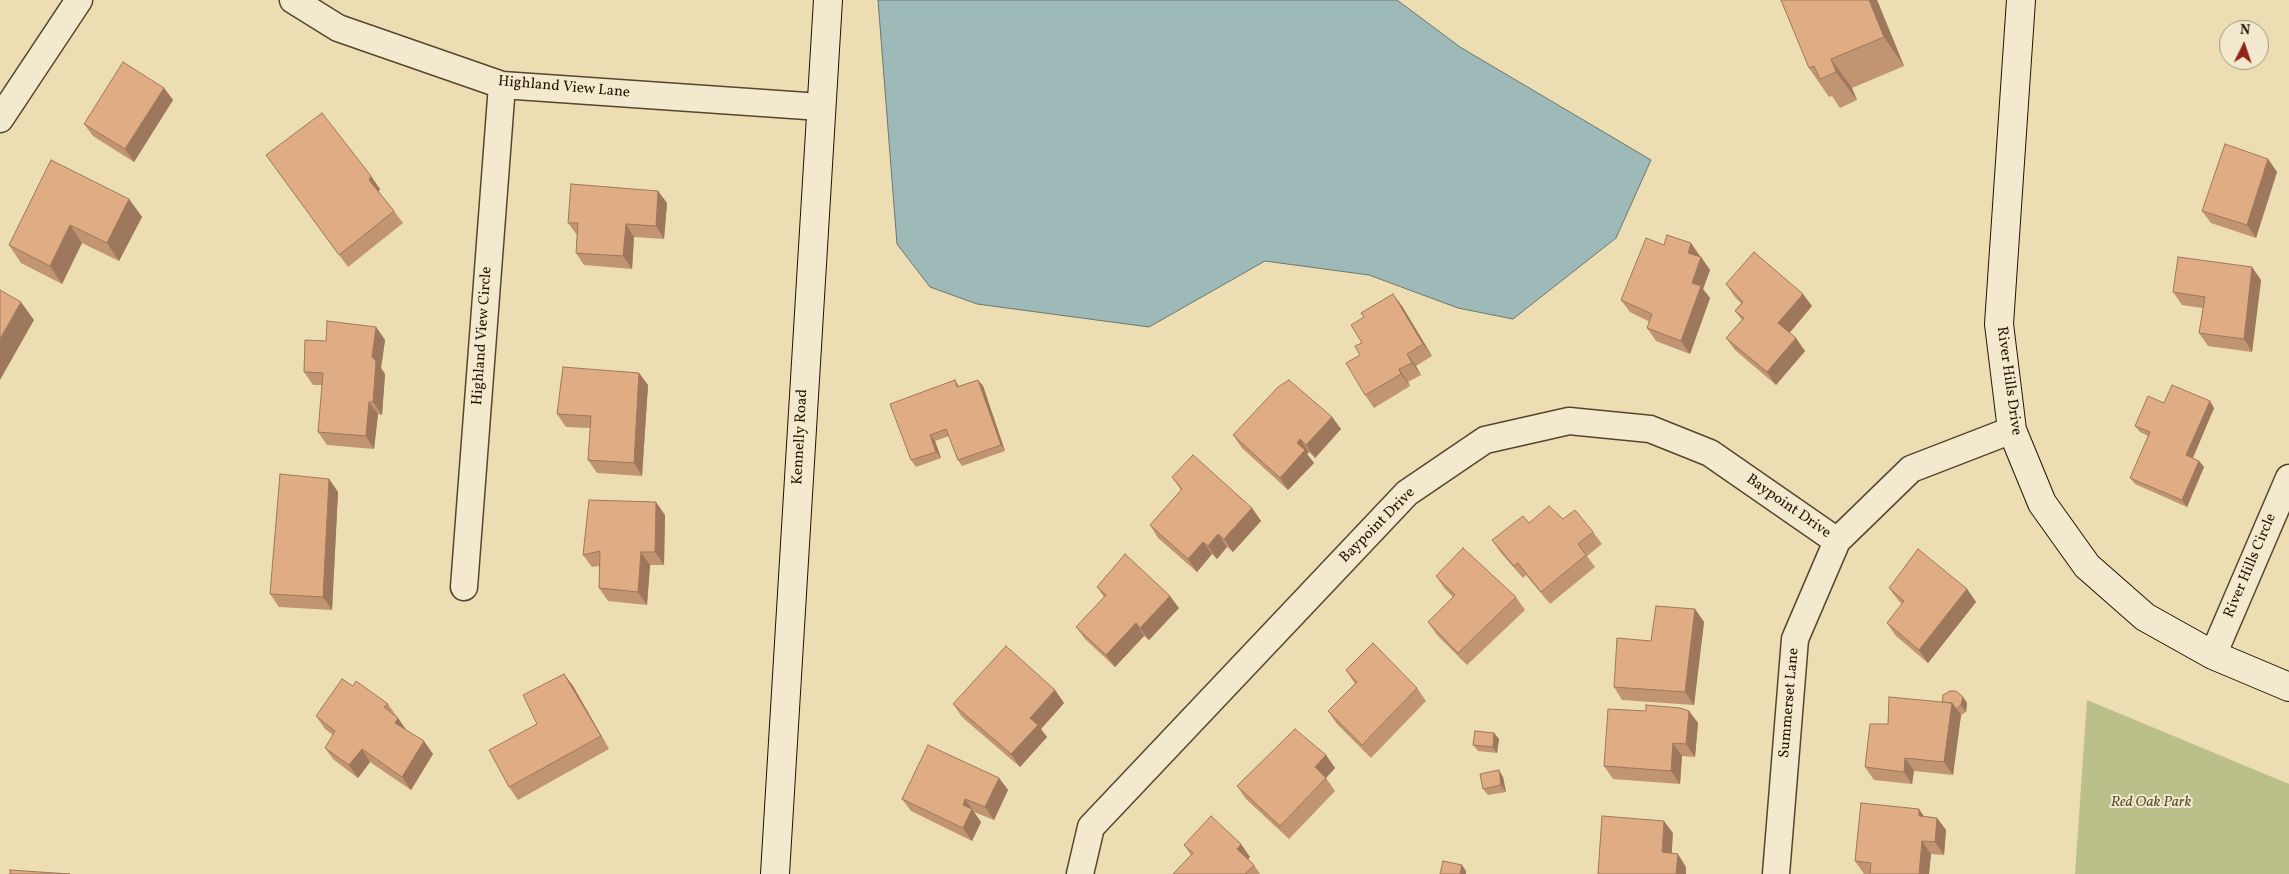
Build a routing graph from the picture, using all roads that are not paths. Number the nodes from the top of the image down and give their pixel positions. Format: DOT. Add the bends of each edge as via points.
graph roads {
  1 [pos="79,0"];
  2 [pos="293,0"];
  3 [pos="828,0"];
  4 [pos="2021,0"];
  5 [pos="502,85"];
  6 [pos="821,106"];
  7 [pos="0,119"];
  8 [pos="2012,430"];
  9 [pos="2289,478"];
  10 [pos="1837,541"];
  11 [pos="464,587"];
  12 [pos="2213,654"];
  13 [pos="2289,687"];
  14 [pos="775,874"];
  15 [pos="1080,874"];
  16 [pos="1776,874"];
  1 -- 7 [label="street"];
  2 -- 5 [label="street, Highland View Lane" via="338,28"];
  3 -- 6 [label="street, Kennelly Road"];
  4 -- 8 [label="street, River Hills Drive" via="1998,324"];
  5 -- 6 [label="street, Highland View Lane"];
  5 -- 11 [label="street, Highland View Circle"];
  6 -- 14 [label="street, Kennelly Road"];
  8 -- 10 [label="street, Summerset Lane" via="1911,469"];
  8 -- 12 [label="street, River Hills Drive" via="2042,503 2087,566 2145,618"];
  9 -- 12 [label="street, River Hills Circle"];
  10 -- 15 [label="street, Baypoint Drive" via="1710,453 1650,429 1569,421 1485,440 1407,493 1091,827"];
  10 -- 16 [label="street, Summerset Lane" via="1795,639"];
  12 -- 13 [label="street, River Hills Drive"];
}
